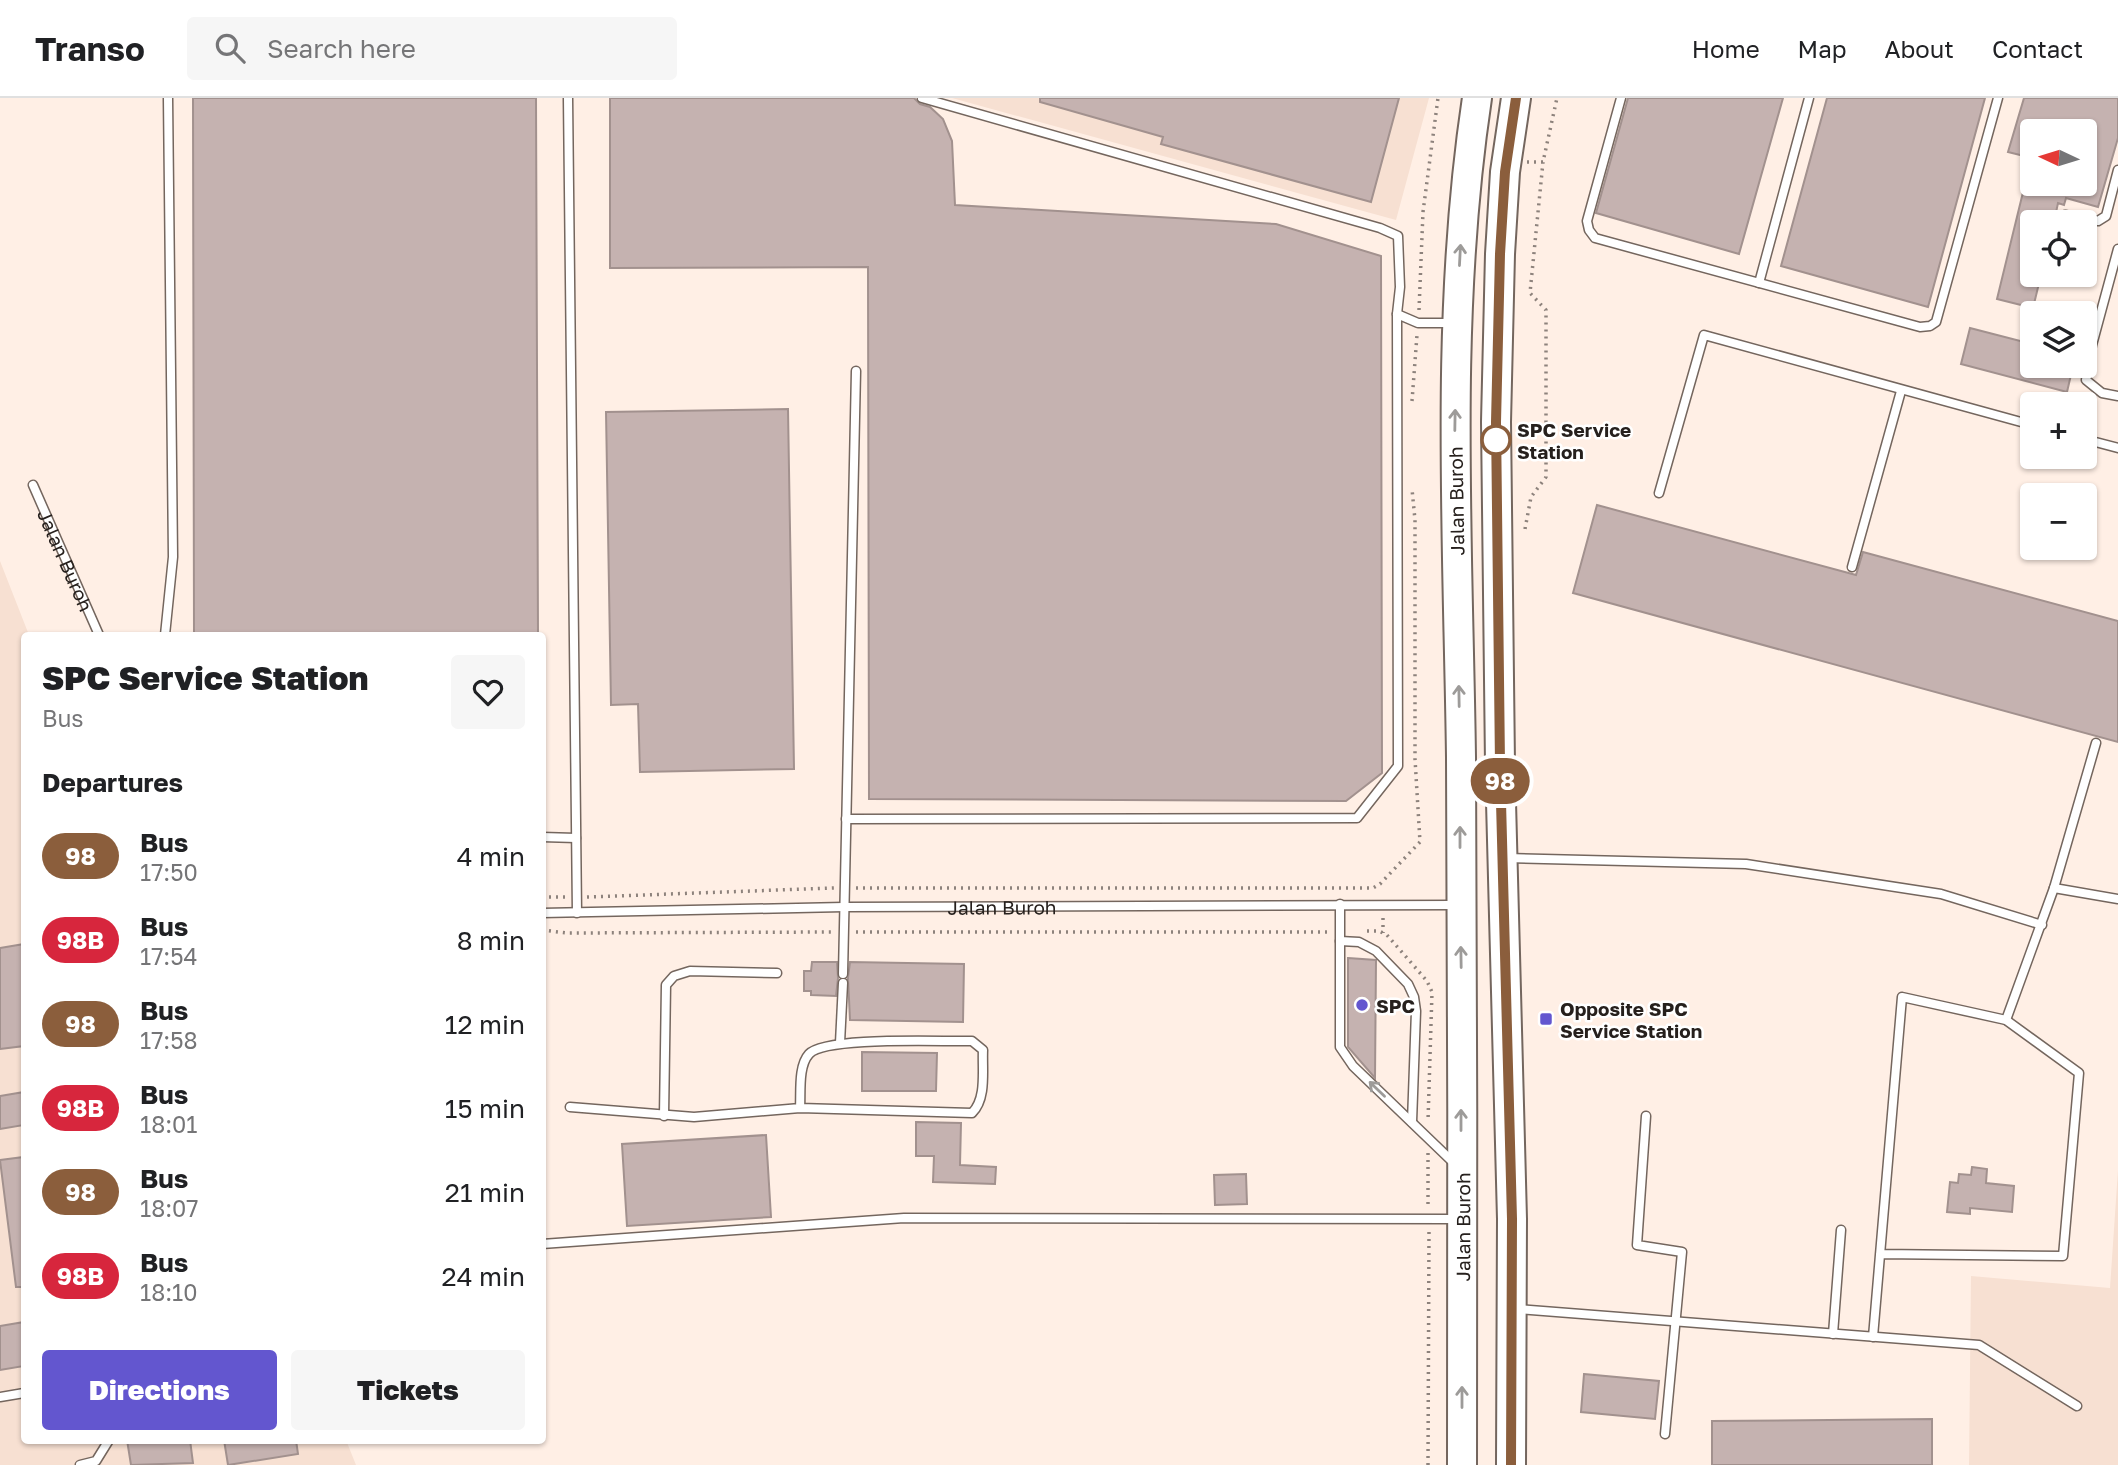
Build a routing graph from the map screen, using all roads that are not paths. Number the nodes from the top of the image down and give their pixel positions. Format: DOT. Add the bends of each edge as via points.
graph roads {
  1 [pos="168,98"];
  2 [pos="568,98"];
  3 [pos="922,98"];
  4 [pos="1477,98"];
  5 [pos="1516,98"];
  6 [pos="1621,98"];
  7 [pos="1809,98"];
  8 [pos="1998,98"];
  9 [pos="2118,170"];
  10 [pos="2097,221"];
  11 [pos="2118,249"];
  12 [pos="1759,283"];
  13 [pos="1397,314"];
  14 [pos="1458,323"];
  15 [pos="856,371"];
  16 [pos="1902,391"];
  17 [pos="2118,396"];
  18 [pos="2020,422"];
  19 [pos="2097,442"];
  20 [pos="2118,448"];
  21 [pos="33,485"];
  22 [pos="1659,493"];
  23 [pos="1852,567"];
  24 [pos="98,632"];
  25 [pos="165,632"];
  26 [pos="2096,743"];
  27 [pos="846,819"];
  28 [pos="546,837"];
  29 [pos="576,838"];
  30 [pos="1502,858"];
  31 [pos="2054,888"];
  32 [pos="2118,899"];
  33 [pos="1340,904"];
  34 [pos="1460,905"];
  35 [pos="844,907"];
  36 [pos="546,913"];
  37 [pos="577,913"];
  38 [pos="2042,925"];
  39 [pos="1340,936"];
  40 [pos="777,973"];
  41 [pos="2006,1020"];
  42 [pos="840,1043"];
  43 [pos="570,1107"];
  44 [pos="800,1108"];
  45 [pos="664,1116"];
  46 [pos="1646,1116"];
  47 [pos="1412,1122"];
  48 [pos="1461,1170"];
  49 [pos="1462,1219"];
  50 [pos="1841,1230"];
  51 [pos="546,1244"];
  52 [pos="1880,1254"];
  53 [pos="1511,1309"];
  54 [pos="1674,1321"];
  55 [pos="1833,1334"];
  56 [pos="1873,1337"];
  57 [pos="21,1394"];
  58 [pos="0,1397"];
  59 [pos="2077,1406"];
  60 [pos="1665,1434"];
  61 [pos="107,1444"];
  62 [pos="80,1465"];
  63 [pos="1462,1465"];
  64 [pos="1511,1465"];
  1 -- 25 [label="lane" via="173,556"];
  2 -- 29 [label="lane"];
  3 -- 13 [label="lane" via="1389,231 1398,236"];
  14 -- 4 [label="highway, Jalan Buroh, one-way" via="1466,166"];
  5 -- 30 [label="highway, Jalan Buroh" via="1506,161 1500,254 1496,422"];
  6 -- 12 [label="lane" via="1587,221 1589,230 1595,238"];
  7 -- 12 [label="lane"];
  8 -- 12 [label="lane" via="1936,322 1920,327"];
  9 -- 10 [label="lane" via="2106,216"];
  11 -- 17 [label="lane" via="2086,380 2102,393"];
  13 -- 14 [label="lane" via="1418,323"];
  13 -- 27 [label="lane" via="1398,766 1357,818"];
  34 -- 14 [label="highway, Jalan Buroh, one-way"];
  15 -- 27 [label="lane"];
  16 -- 18 [label="lane"];
  16 -- 22 [label="lane" via="1704,335"];
  16 -- 23 [label="lane"];
  19 -- 20 [label="lane"];
  21 -- 24 [label="lane, Jalan Buroh"];
  26 -- 31 [label="lane"];
  27 -- 35 [label="lane"];
  28 -- 29 [label="lane"];
  29 -- 37 [label="lane"];
  30 -- 38 [label="lane" via="1746,864 1941,894"];
  30 -- 53 [label="highway, Jalan Buroh"];
  31 -- 32 [label="lane"];
  31 -- 38 [label="lane"];
  33 -- 34 [label="lane, Jalan Buroh"];
  33 -- 35 [label="lane, Jalan Buroh"];
  33 -- 39 [label="lane"];
  48 -- 34 [label="highway, Jalan Buroh, one-way"];
  35 -- 37 [label="lane, Jalan Buroh"];
  35 -- 42 [label="lane"];
  36 -- 37 [label="lane, Jalan Buroh"];
  38 -- 41 [label="lane"];
  47 -- 39 [label="lane, one-way" via="1340,1048"];
  39 -- 47 [label="lane" via="1368,945 1411,990 1416,1011"];
  40 -- 45 [label="lane" via="690,971 674,975 666,985"];
  41 -- 52 [label="lane" via="1902,997"];
  41 -- 52 [label="lane" via="2079,1073 2063,1256"];
  42 -- 44 [label="lane" via="807,1056"];
  42 -- 44 [label="lane" via="972,1041 983,1050 977,1108 972,1114"];
  43 -- 45 [label="lane"];
  44 -- 45 [label="lane"];
  46 -- 54 [label="lane" via="1637,1245 1682,1252"];
  47 -- 48 [label="lane"];
  48 -- 49 [label="highway, Jalan Buroh"];
  49 -- 51 [label="lane" via="904,1217"];
  63 -- 49 [label="highway, Jalan Buroh, one-way"];
  50 -- 55 [label="lane"];
  52 -- 56 [label="lane"];
  53 -- 54 [label="lane"];
  53 -- 64 [label="highway, Jalan Buroh"];
  54 -- 55 [label="lane"];
  54 -- 60 [label="lane"];
  55 -- 56 [label="lane"];
  56 -- 59 [label="lane" via="1979,1345"];
  57 -- 58 [label="lane"];
  61 -- 62 [label="lane" via="96,1461"];
}
